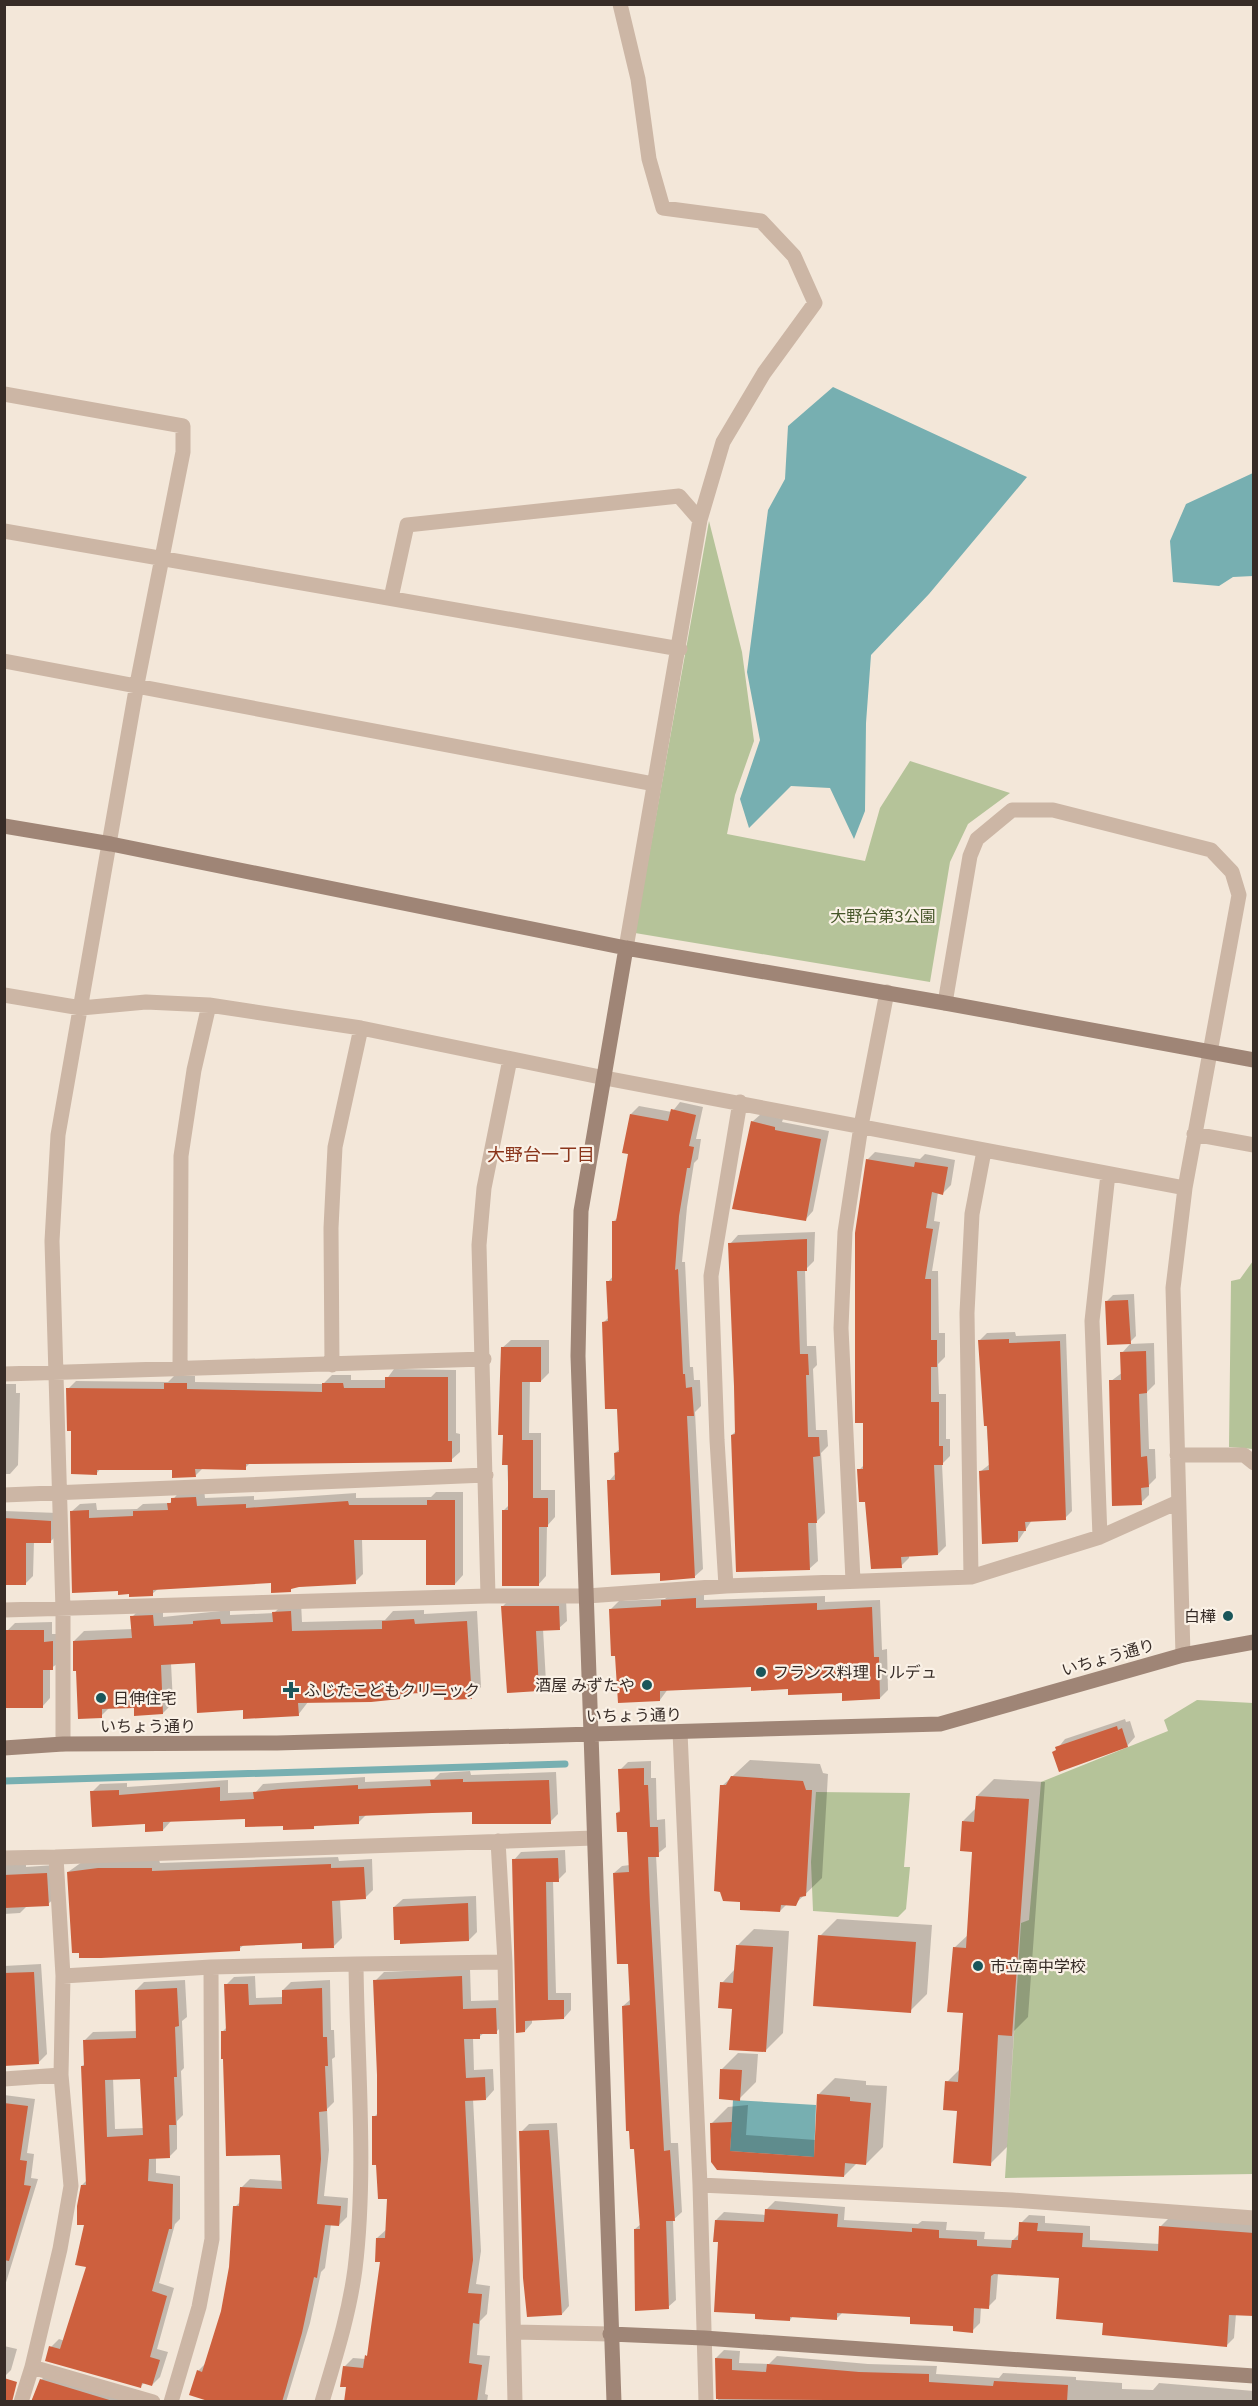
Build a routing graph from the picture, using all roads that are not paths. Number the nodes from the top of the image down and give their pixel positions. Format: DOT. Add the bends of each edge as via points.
graph roads {
  1 [pos="620,4"];
  2 [pos="4,394"];
  3 [pos="700,520"];
  4 [pos="4,531"];
  5 [pos="162,558"];
  6 [pos="391,598"];
  7 [pos="680,649"];
  8 [pos="4,660"];
  9 [pos="137,684"];
  10 [pos="654,784"];
  11 [pos="4,826"];
  12 [pos="111,844"];
  13 [pos="626,948"];
  14 [pos="887,993"];
  15 [pos="4,994"];
  16 [pos="945,1003"];
  17 [pos="209,1005"];
  18 [pos="81,1008"];
  19 [pos="361,1028"];
  20 [pos="1211,1053"];
  21 [pos="510,1059"];
  22 [pos="1254,1060"];
  23 [pos="605,1078"];
  24 [pos="740,1102"];
  25 [pos="861,1126"];
  26 [pos="1194,1134"];
  27 [pos="1254,1145"];
  28 [pos="984,1151"];
  29 [pos="1108,1174"];
  30 [pos="1185,1188"];
  31 [pos="484,1359"];
  32 [pos="332,1365"];
  33 [pos="180,1368"];
  34 [pos="4,1374"];
  35 [pos="56,1374"];
  36 [pos="1176,1455"];
  37 [pos="1254,1463"];
  38 [pos="486,1475"];
  39 [pos="58,1493"];
  40 [pos="4,1495"];
  41 [pos="1178,1502"];
  42 [pos="1100,1537"];
  43 [pos="971,1577"];
  44 [pos="853,1581"];
  45 [pos="726,1587"];
  46 [pos="488,1596"];
  47 [pos="587,1596"];
  48 [pos="4,1610"];
  49 [pos="63,1610"];
  50 [pos="1254,1642"];
  51 [pos="1183,1654"];
  52 [pos="680,1732"];
  53 [pos="591,1733"];
  54 [pos="63,1744"];
  55 [pos="4,1748"];
  56 [pos="594,1838"];
  57 [pos="498,1841"];
  58 [pos="56,1857"];
  59 [pos="4,1858"];
  60 [pos="505,1962"];
  61 [pos="356,1964"];
  62 [pos="211,1967"];
  63 [pos="63,1976"];
  64 [pos="61,2075"];
  65 [pos="4,2079"];
  66 [pos="700,2185"];
  67 [pos="1254,2217"];
  68 [pos="514,2332"];
  69 [pos="610,2334"];
  70 [pos="704,2338"];
  71 [pos="32,2367"];
  72 [pos="1254,2376"];
  73 [pos="21,2402"];
  74 [pos="153,2402"];
  75 [pos="171,2402"];
  76 [pos="322,2402"];
  77 [pos="515,2402"];
  78 [pos="614,2402"];
  79 [pos="706,2402"];
  1 -- 3 [label="street" via="638,79 648,159 663,208 761,221 794,256 815,303 764,374 723,442"];
  2 -- 5 [label="street" via="183,426 183,452"];
  3 -- 6 [label="street" via="679,496 407,525"];
  3 -- 7 [label="street"];
  4 -- 5 [label="street"];
  5 -- 6 [label="street"];
  5 -- 9 [label="street"];
  6 -- 7 [label="street"];
  7 -- 10 [label="street"];
  8 -- 9 [label="street"];
  9 -- 10 [label="street"];
  9 -- 12 [label="street"];
  10 -- 13 [label="street"];
  11 -- 12 [label="street"];
  12 -- 13 [label="street"];
  12 -- 18 [label="street"];
  13 -- 14 [label="street"];
  13 -- 23 [label="street"];
  14 -- 16 [label="street"];
  14 -- 25 [label="street"];
  15 -- 18 [label="street"];
  16 -- 20 [label="street"];
  16 -- 20 [label="street" via="970,856 977,839 1012,810 1053,810 1211,850 1232,872 1239,895"];
  17 -- 18 [label="street" via="146,1002"];
  17 -- 19 [label="street"];
  17 -- 33 [label="street" via="181,1156"];
  18 -- 35 [label="street" via="58,1135 52,1241"];
  19 -- 21 [label="street"];
  19 -- 32 [label="street" via="335,1147"];
  20 -- 22 [label="street"];
  20 -- 26 [label="street"];
  21 -- 23 [label="street"];
  21 -- 31 [label="street" via="484,1188 479,1245"];
  23 -- 24 [label="street"];
  23 -- 47 [label="street" via="581,1211 578,1356"];
  24 -- 25 [label="street"];
  24 -- 45 [label="street" via="711,1276"];
  25 -- 28 [label="street"];
  25 -- 44 [label="street" via="845,1232 841,1328"];
  26 -- 27 [label="street"];
  26 -- 30 [label="street"];
  28 -- 29 [label="street"];
  28 -- 43 [label="street" via="972,1214 967,1313"];
  29 -- 30 [label="street"];
  29 -- 42 [label="street" via="1092,1321"];
  30 -- 36 [label="street" via="1173,1288"];
  31 -- 32 [label="street"];
  31 -- 38 [label="street"];
  32 -- 33 [label="street"];
  33 -- 35 [label="street"];
  34 -- 35 [label="street"];
  35 -- 39 [label="street"];
  36 -- 37 [label="street" via="1244,1455"];
  36 -- 41 [label="street"];
  38 -- 39 [label="street"];
  38 -- 46 [label="street"];
  39 -- 40 [label="street"];
  39 -- 49 [label="street"];
  41 -- 42 [label="street"];
  41 -- 51 [label="street"];
  42 -- 43 [label="street"];
  43 -- 44 [label="street"];
  44 -- 45 [label="street"];
  45 -- 47 [label="street"];
  46 -- 47 [label="street"];
  46 -- 49 [label="street"];
  47 -- 53 [label="street"];
  48 -- 49 [label="street"];
  49 -- 54 [label="street"];
  50 -- 51 [label="street, いちょう通り"];
  51 -- 52 [label="street, いちょう通り" via="940,1724"];
  52 -- 53 [label="street, いちょう通り"];
  52 -- 66 [label="street"];
  53 -- 54 [label="street, いちょう通り" via="277,1743"];
  53 -- 56 [label="street"];
  54 -- 55 [label="street, いちょう通り"];
  56 -- 57 [label="street"];
  56 -- 69 [label="street"];
  57 -- 58 [label="street"];
  57 -- 60 [label="street"];
  58 -- 59 [label="street"];
  58 -- 63 [label="street"];
  60 -- 61 [label="street"];
  60 -- 68 [label="street"];
  61 -- 62 [label="street"];
  61 -- 76 [label="street" via="360,2203 355,2269 346,2318"];
  62 -- 63 [label="street"];
  62 -- 75 [label="street" via="212,2239 199,2307"];
  63 -- 64 [label="street"];
  64 -- 65 [label="street"];
  64 -- 71 [label="street" via="71,2186"];
  66 -- 67 [label="street" via="1012,2200"];
  66 -- 70 [label="street"];
  68 -- 69 [label="street"];
  68 -- 77 [label="street"];
  69 -- 70 [label="street"];
  69 -- 78 [label="street"];
  70 -- 72 [label="street"];
  70 -- 79 [label="street"];
  71 -- 73 [label="street"];
  71 -- 74 [label="street"];
}
